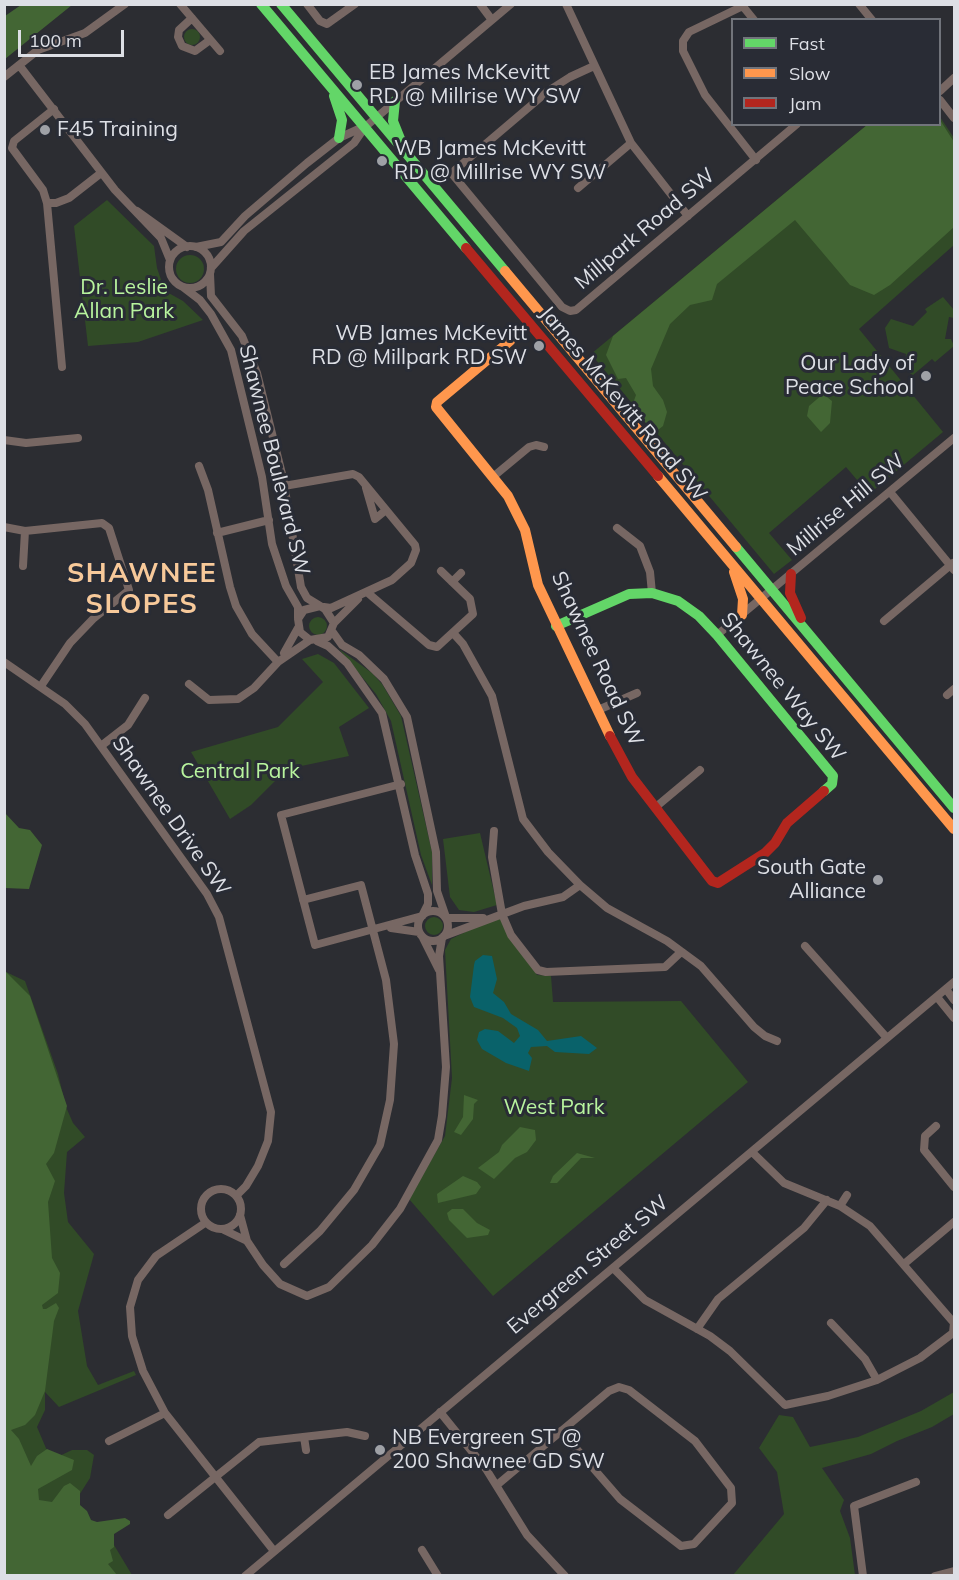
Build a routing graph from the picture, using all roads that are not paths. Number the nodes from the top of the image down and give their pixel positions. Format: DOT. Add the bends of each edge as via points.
graph roads {
  1 [pos="125,4"];
  2 [pos="180,4"];
  3 [pos="261,4"];
  4 [pos="281,4"];
  5 [pos="307,4"];
  6 [pos="355,4"];
  7 [pos="480,4"];
  8 [pos="510,4"];
  9 [pos="566,4"];
  10 [pos="859,4"];
  11 [pos="742,5"];
  12 [pos="192,18"];
  13 [pos="752,18"];
  14 [pos="870,18"];
  15 [pos="492,20"];
  16 [pos="210,40"];
  17 [pos="220,51"];
  18 [pos="19,65"];
  19 [pos="594,66"];
  20 [pos="4,77"];
  21 [pos="954,78"];
  22 [pos="327,82"];
  23 [pos="941,89"];
  24 [pos="396,101"];
  25 [pos="941,102"];
  26 [pos="54,109"];
  27 [pos="376,117"];
  28 [pos="954,118"];
  29 [pos="795,126"];
  30 [pos="365,127"];
  31 [pos="339,138"];
  32 [pos="631,143"];
  33 [pos="404,149"];
  34 [pos="756,160"];
  35 [pos="101,173"];
  36 [pos="283,184"];
  37 [pos="578,188"];
  38 [pos="290,194"];
  39 [pos="47,203"];
  40 [pos="130,206"];
  41 [pos="688,216"];
  42 [pos="187,247"];
  43 [pos="196,247"];
  44 [pos="170,260"];
  45 [pos="210,271"];
  46 [pos="183,287"];
  47 [pos="510,341"];
  48 [pos="62,367"];
  49 [pos="78,438"];
  50 [pos="954,438"];
  51 [pos="4,440"];
  52 [pos="544,447"];
  53 [pos="199,466"];
  54 [pos="494,476"];
  55 [pos="365,485"];
  56 [pos="284,486"];
  57 [pos="890,492"];
  58 [pos="386,510"];
  59 [pos="269,520"];
  60 [pos="4,527"];
  61 [pos="617,528"];
  62 [pos="25,531"];
  63 [pos="217,533"];
  64 [pos="731,563"];
  65 [pos="953,565"];
  66 [pos="23,566"];
  67 [pos="441,571"];
  68 [pos="461,573"];
  69 [pos="792,574"];
  70 [pos="452,582"];
  71 [pos="772,590"];
  72 [pos="652,593"];
  73 [pos="364,594"];
  74 [pos="761,599"];
  75 [pos="320,606"];
  76 [pos="742,615"];
  77 [pos="884,621"];
  78 [pos="298,623"];
  79 [pos="556,626"];
  80 [pos="333,627"];
  81 [pos="454,634"];
  82 [pos="717,635"];
  83 [pos="813,639"];
  84 [pos="311,640"];
  85 [pos="4,662"];
  86 [pos="278,662"];
  87 [pos="189,684"];
  88 [pos="41,686"];
  89 [pos="954,689"];
  90 [pos="637,693"];
  91 [pos="947,695"];
  92 [pos="145,698"];
  93 [pos="598,710"];
  94 [pos="101,746"];
  95 [pos="700,770"];
  96 [pos="400,784"];
  97 [pos="657,806"];
  98 [pos="954,808"];
  99 [pos="954,829"];
  100 [pos="494,831"];
  101 [pos="715,882"];
  102 [pos="580,885"];
  103 [pos="303,900"];
  104 [pos="502,914"];
  105 [pos="422,915"];
  106 [pos="446,917"];
  107 [pos="488,918"];
  108 [pos="377,929"];
  109 [pos="421,934"];
  110 [pos="443,937"];
  111 [pos="805,946"];
  112 [pos="681,952"];
  113 [pos="441,972"];
  114 [pos="954,982"];
  115 [pos="946,989"];
  116 [pos="937,997"];
  117 [pos="954,1000"];
  118 [pos="954,1018"];
  119 [pos="887,1038"];
  120 [pos="777,1041"];
  121 [pos="936,1126"];
  122 [pos="752,1152"];
  123 [pos="954,1187"];
  124 [pos="847,1195"];
  125 [pos="236,1196"];
  126 [pos="827,1200"];
  127 [pos="840,1206"];
  128 [pos="240,1215"];
  129 [pos="205,1222"];
  130 [pos="954,1222"];
  131 [pos="223,1230"];
  132 [pos="247,1241"];
  133 [pos="284,1264"];
  134 [pos="904,1264"];
  135 [pos="613,1268"];
  136 [pos="831,1323"];
  137 [pos="697,1329"];
  138 [pos="877,1380"];
  139 [pos="440,1412"];
  140 [pos="165,1413"];
  141 [pos="561,1431"];
  142 [pos="366,1436"];
  143 [pos="304,1437"];
  144 [pos="109,1441"];
  145 [pos="306,1450"];
  146 [pos="215,1477"];
  147 [pos="916,1482"];
  148 [pos="497,1485"];
  149 [pos="168,1515"];
  150 [pos="422,1550"];
  151 [pos="274,1551"];
  152 [pos="954,1571"];
  153 [pos="561,1574"];
  154 [pos="245,1575"];
  155 [pos="438,1575"];
  156 [pos="863,1575"];
  157 [pos="936,1575"];
  1 -- 18 [label="street" via="99,26 51,44"];
  2 -- 12 [label="street"];
  3 -- 22 [label="main road, James McKevitt Road SW"];
  4 -- 27 [label="main road, James McKevitt Road SW"];
  5 -- 6 [label="street" via="327,24"];
  7 -- 15 [label="street"];
  8 -- 15 [label="street"];
  9 -- 19 [label="street"];
  10 -- 14 [label="street"];
  11 -- 13 [label="street"];
  11 -- 34 [label="street" via="688,32 683,51 718,115"];
  12 -- 16 [label="street"];
  12 -- 16 [label="street" via="179,30 182,46 195,51"];
  15 -- 24 [label="street"];
  16 -- 17 [label="street"];
  18 -- 20 [label="street"];
  18 -- 26 [label="street"];
  19 -- 32 [label="street"];
  19 -- 41 [label="street, Millpark Road SW" via="548,91 455,170 455,180 562,307 570,311"];
  21 -- 23 [label="street"];
  22 -- 30 [label="main road, James McKevitt Road SW"];
  22 -- 31 [label="main road" via="342,120"];
  24 -- 27 [label="street"];
  24 -- 33 [label="main road" via="393,121"];
  25 -- 28 [label="street"];
  26 -- 35 [label="street"];
  26 -- 39 [label="street" via="14,141 12,148 43,190"];
  27 -- 30 [label="street"];
  27 -- 33 [label="main road, James McKevitt Road SW"];
  29 -- 34 [label="street, Millpark Road SW"];
  30 -- 31 [label="street"];
  30 -- 38 [label="street" via="354,143"];
  30 -- 64 [label="main road, James McKevitt Road SW"];
  31 -- 36 [label="street"];
  32 -- 37 [label="street"];
  32 -- 41 [label="street"];
  33 -- 71 [label="main road, James McKevitt Road SW"];
  34 -- 41 [label="street, Millpark Road SW"];
  35 -- 39 [label="street" via="69,198"];
  35 -- 40 [label="street"];
  36 -- 38 [label="street"];
  36 -- 43 [label="street" via="221,242"];
  38 -- 45 [label="street" via="244,231"];
  39 -- 48 [label="street"];
  40 -- 42 [label="street"];
  40 -- 44 [label="street" via="161,238"];
  42 -- 43 [label="street"];
  42 -- 44 [label="street"];
  43 -- 45 [label="street" via="207,255"];
  44 -- 46 [label="street" via="172,279"];
  45 -- 46 [label="street" via="202,285"];
  45 -- 56 [label="street, Shawnee Boulevard SW" via="211,296 233,322 249,351"];
  46 -- 59 [label="street, Shawnee Boulevard SW" via="211,314 231,350"];
  47 -- 54 [label="main road, Shawnee Road SW" via="436,404"];
  49 -- 51 [label="street" via="26,443"];
  50 -- 57 [label="street, Millrise Hill SW"];
  52 -- 54 [label="street" via="529,447"];
  53 -- 63 [label="street"];
  54 -- 79 [label="main road, Shawnee Road SW" via="525,530 538,585"];
  55 -- 56 [label="street" via="353,474"];
  55 -- 58 [label="street"];
  55 -- 58 [label="street" via="375,519"];
  56 -- 75 [label="street, Shawnee Boulevard SW" via="301,587 307,598"];
  57 -- 65 [label="street"];
  57 -- 69 [label="street, Millrise Hill SW"];
  58 -- 73 [label="street" via="416,550 402,572"];
  59 -- 63 [label="street"];
  59 -- 78 [label="street, Shawnee Boulevard SW" via="278,567 298,607"];
  60 -- 62 [label="street"];
  61 -- 72 [label="street" via="640,546 650,572"];
  62 -- 66 [label="street"];
  62 -- 88 [label="street" via="102,523 109,528 129,590 70,644"];
  63 -- 86 [label="street" via="243,621"];
  64 -- 74 [label="main road, James McKevitt Road SW"];
  64 -- 76 [label="main road" via="741,591"];
  65 -- 77 [label="street"];
  67 -- 70 [label="street"];
  68 -- 70 [label="street"];
  69 -- 71 [label="street, Millrise Hill SW"];
  69 -- 83 [label="main road" via="792,600"];
  70 -- 81 [label="street" via="470,599 472,614"];
  71 -- 74 [label="street, Millrise Hill SW"];
  71 -- 83 [label="main road, James McKevitt Road SW"];
  72 -- 79 [label="main road, Shawnee Way SW" via="629,594"];
  72 -- 82 [label="main road, Shawnee Way SW" via="678,602"];
  73 -- 75 [label="street" via="331,608"];
  73 -- 80 [label="street"];
  73 -- 81 [label="street" via="429,645 437,647"];
  74 -- 76 [label="street, Millrise Hill SW"];
  74 -- 99 [label="main road, James McKevitt Road SW"];
  75 -- 78 [label="street" via="304,609"];
  75 -- 80 [label="street" via="329,613"];
  76 -- 82 [label="street, Millrise Hill SW"];
  78 -- 84 [label="street" via="302,635"];
  78 -- 86 [label="street"];
  79 -- 93 [label="main road, Shawnee Road SW"];
  80 -- 84 [label="street" via="323,640"];
  80 -- 106 [label="street" via="342,645 384,679 406,717 436,852 437,891"];
  81 -- 102 [label="street" via="492,696 523,819"];
  82 -- 101 [label="main road, Shawnee Way SW" via="833,776 832,784 787,823 765,853"];
  83 -- 98 [label="main road, James McKevitt Road SW"];
  84 -- 86 [label="street"];
  84 -- 96 [label="street" via="322,642 337,653 375,700 387,726"];
  85 -- 88 [label="street, Shawnee Drive SW"];
  86 -- 87 [label="street" via="238,699 209,699"];
  88 -- 94 [label="street, Shawnee Drive SW" via="85,724"];
  89 -- 91 [label="street"];
  90 -- 93 [label="street"];
  92 -- 94 [label="street" via="128,725"];
  93 -- 97 [label="main road, Shawnee Road SW" via="632,777"];
  94 -- 125 [label="street, Shawnee Drive SW" via="207,894 219,917 271,1112 268,1142 258,1166"];
  95 -- 97 [label="street"];
  96 -- 103 [label="street" via="281,815"];
  96 -- 105 [label="street" via="428,894"];
  97 -- 101 [label="main road, Shawnee Road SW"];
  100 -- 104 [label="street" via="492,857"];
  102 -- 104 [label="street" via="562,897"];
  102 -- 112 [label="street" via="607,909"];
  103 -- 108 [label="street" via="361,885"];
  103 -- 108 [label="street" via="315,945"];
  104 -- 107 [label="street"];
  104 -- 112 [label="street" via="511,935 540,971 665,967"];
  105 -- 106 [label="street" via="435,910"];
  105 -- 108 [label="street"];
  105 -- 109 [label="street" via="418,924"];
  106 -- 107 [label="street"];
  106 -- 110 [label="street" via="448,930"];
  107 -- 110 [label="street"];
  108 -- 109 [label="street"];
  108 -- 133 [label="street" via="394,1044 390,1101 380,1145 354,1190 320,1231"];
  109 -- 110 [label="street" via="432,941"];
  109 -- 113 [label="street"];
  110 -- 113 [label="street"];
  111 -- 119 [label="street"];
  112 -- 120 [label="street" via="715,981 761,1034"];
  113 -- 132 [label="street" via="446,1066 439,1132 400,1209 372,1245 330,1287 307,1296 280,1284"];
  114 -- 115 [label="street, Evergreen Street SW"];
  115 -- 116 [label="street, Evergreen Street SW"];
  115 -- 117 [label="street"];
  116 -- 118 [label="street"];
  116 -- 119 [label="street, Evergreen Street SW"];
  119 -- 122 [label="street, Evergreen Street SW"];
  121 -- 123 [label="street" via="925,1136 924,1150"];
  122 -- 126 [label="street" via="784,1183"];
  122 -- 135 [label="street, Evergreen Street SW"];
  124 -- 127 [label="street"];
  125 -- 128 [label="street"];
  125 -- 129 [label="street" via="222,1189 209,1192 200,1209"];
  126 -- 127 [label="street"];
  126 -- 137 [label="street" via="804,1228 718,1299"];
  127 -- 134 [label="street" via="870,1226"];
  128 -- 131 [label="street" via="235,1224"];
  128 -- 132 [label="street"];
  129 -- 131 [label="street"];
  129 -- 140 [label="street" via="156,1256 138,1280 130,1307 132,1336 143,1371"];
  130 -- 134 [label="street"];
  131 -- 132 [label="street"];
  134 -- 138 [label="street" via="954,1323 954,1328 951,1335 920,1358"];
  135 -- 137 [label="street" via="645,1300"];
  135 -- 139 [label="street, Evergreen Street SW"];
  136 -- 138 [label="street" via="854,1345"];
  137 -- 138 [label="street" via="739,1358 785,1405"];
  139 -- 148 [label="street"];
  139 -- 151 [label="street, Evergreen Street SW"];
  140 -- 144 [label="street"];
  140 -- 146 [label="street"];
  141 -- 141 [label="street" via="611,1390 625,1388 700,1446 733,1491 732,1503 694,1544 681,1546 620,1499"];
  141 -- 148 [label="street"];
  142 -- 143 [label="street" via="347,1432"];
  143 -- 145 [label="street"];
  143 -- 146 [label="street" via="259,1442"];
  146 -- 149 [label="street"];
  146 -- 151 [label="street"];
  147 -- 156 [label="street" via="854,1506"];
  148 -- 153 [label="street" via="527,1535"];
  150 -- 155 [label="street"];
  151 -- 154 [label="street, Evergreen Street SW"];
  152 -- 157 [label="street"];
}
